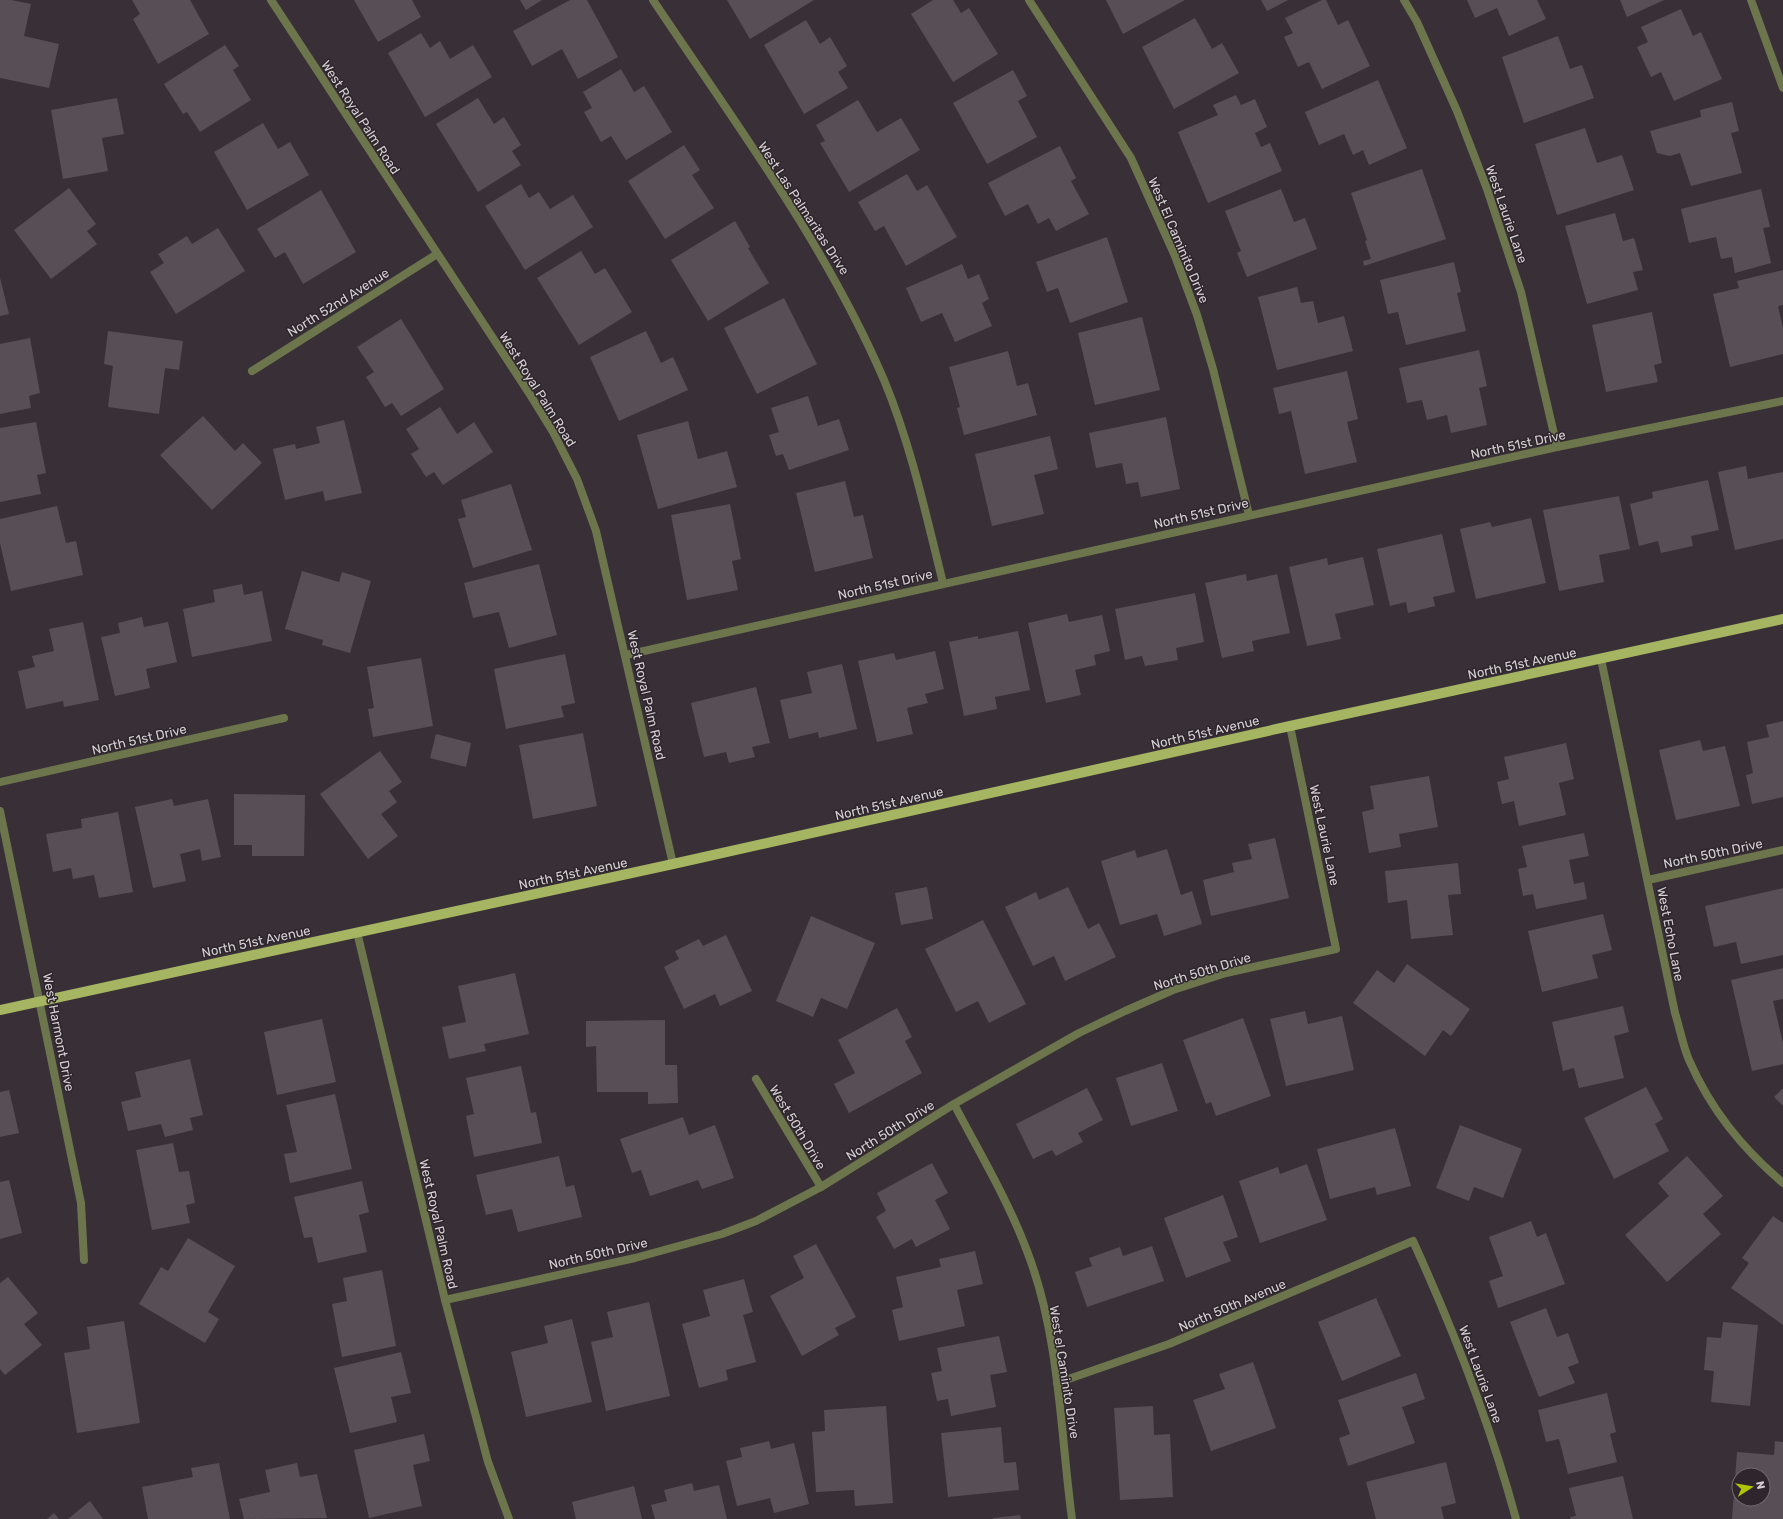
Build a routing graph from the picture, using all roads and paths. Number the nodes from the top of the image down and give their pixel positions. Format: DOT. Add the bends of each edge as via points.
graph roads {
  1 [pos="271,0"];
  2 [pos="653,0"];
  3 [pos="1029,0"];
  4 [pos="1404,0"];
  5 [pos="1751,0"];
  6 [pos="1783,88"];
  7 [pos="437,254"];
  8 [pos="252,371"];
  9 [pos="1783,401"];
  10 [pos="1557,447"];
  11 [pos="1249,515"];
  12 [pos="942,583"];
  13 [pos="1783,619"];
  14 [pos="626,655"];
  15 [pos="1601,659"];
  16 [pos="284,718"];
  17 [pos="1290,726"];
  18 [pos="0,782"];
  19 [pos="0,811"];
  20 [pos="1783,850"];
  21 [pos="673,864"];
  22 [pos="1648,880"];
  23 [pos="357,932"];
  24 [pos="1336,949"];
  25 [pos="40,1002"];
  26 [pos="0,1010"];
  27 [pos="756,1079"];
  28 [pos="954,1104"];
  29 [pos="1783,1183"];
  30 [pos="820,1187"];
  31 [pos="1413,1241"];
  32 [pos="84,1260"];
  33 [pos="445,1300"];
  34 [pos="1057,1383"];
  35 [pos="509,1519"];
  36 [pos="1072,1519"];
  37 [pos="1516,1519"];
  1 -- 7 [label="street, West Royal Palm Road"];
  2 -- 12 [label="street, West Las Palmaritas Drive" via="815,243 854,315 885,382 916,474"];
  3 -- 11 [label="street, West El Caminito Drive" via="1131,158 1175,256 1197,315 1213,369"];
  4 -- 10 [label="street, West Laurie Lane" via="1417,22 1454,105 1487,190 1521,292"];
  5 -- 6 [label="street"];
  7 -- 8 [label="street, North 52nd Avenue"];
  7 -- 14 [label="street, West Royal Palm Road" via="553,432 576,479 596,531"];
  9 -- 10 [label="street, North 51st Drive"];
  10 -- 11 [label="street, North 51st Drive"];
  11 -- 12 [label="street, North 51st Drive"];
  12 -- 14 [label="street, North 51st Drive"];
  13 -- 15 [label="main road, North 51st Avenue"];
  14 -- 21 [label="street, West Royal Palm Road"];
  15 -- 17 [label="main road, North 51st Avenue"];
  15 -- 22 [label="street, West Echo Lane"];
  16 -- 18 [label="street, North 51st Drive"];
  17 -- 21 [label="main road, North 51st Avenue"];
  17 -- 24 [label="street, West Laurie Lane"];
  19 -- 25 [label="street, West Harmont Drive"];
  20 -- 22 [label="street, North 50th Drive"];
  21 -- 23 [label="main road, North 51st Avenue"];
  22 -- 29 [label="street, West Echo Lane" via="1675,1014 1689,1059 1708,1099 1729,1129 1759,1163"];
  23 -- 25 [label="main road, North 51st Avenue"];
  23 -- 33 [label="street, West Royal Palm Road"];
  24 -- 28 [label="street, North 50th Drive" via="1226,974 1173,990 1079,1033"];
  25 -- 26 [label="main road, North 51st Avenue"];
  25 -- 32 [label="street, West Harmont Drive" via="81,1203"];
  27 -- 30 [label="street, West 50th Drive"];
  28 -- 30 [label="street, North 50th Drive"];
  28 -- 34 [label="street, West el Caminito Drive" via="1006,1202 1028,1251 1047,1320"];
  30 -- 33 [label="street, North 50th Drive" via="756,1221 722,1234 627,1259"];
  31 -- 34 [label="street, North 50th Avenue" via="1169,1344"];
  31 -- 37 [label="street, West Laurie Lane" via="1446,1314 1479,1401"];
  33 -- 35 [label="street, West Royal Palm Road" via="488,1462"];
  34 -- 36 [label="street, West el Caminito Drive"];
}
